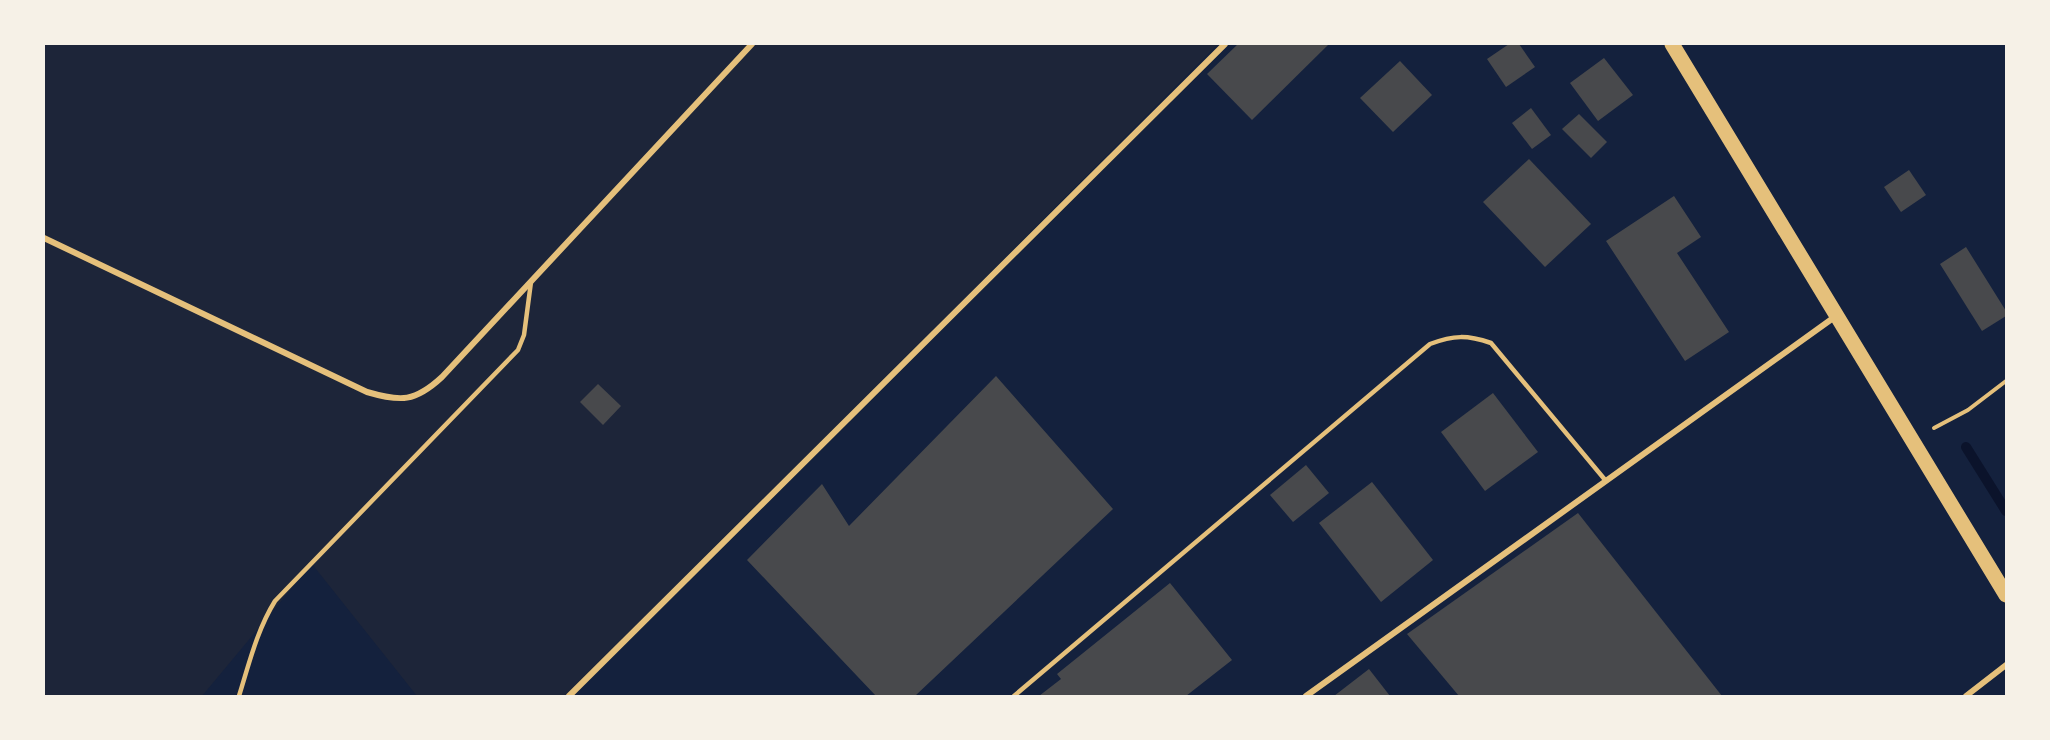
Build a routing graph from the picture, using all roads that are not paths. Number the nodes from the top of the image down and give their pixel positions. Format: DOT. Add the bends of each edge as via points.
graph roads {
  1 [pos="752,44"];
  2 [pos="1225,44"];
  3 [pos="1672,44"];
  4 [pos="44,238"];
  5 [pos="531,282"];
  6 [pos="1837,316"];
  7 [pos="1606,481"];
  8 [pos="2007,595"];
  9 [pos="2007,665"];
  10 [pos="239,696"];
  11 [pos="569,696"];
  12 [pos="1014,696"];
  13 [pos="1306,696"];
  14 [pos="1966,696"];
  1 -- 5 [label="street"];
  2 -- 11 [label="street"];
  3 -- 6 [label="main road"];
  4 -- 5 [label="street" via="367,392 390,399 428,390"];
  5 -- 10 [label="lane" via="524,335 518,350 275,601 255,645"];
  6 -- 7 [label="street"];
  6 -- 8 [label="main road"];
  7 -- 12 [label="lane" via="1491,343 1470,336 1447,337 1430,344"];
  7 -- 13 [label="street"];
  9 -- 14 [label="street"];
}
